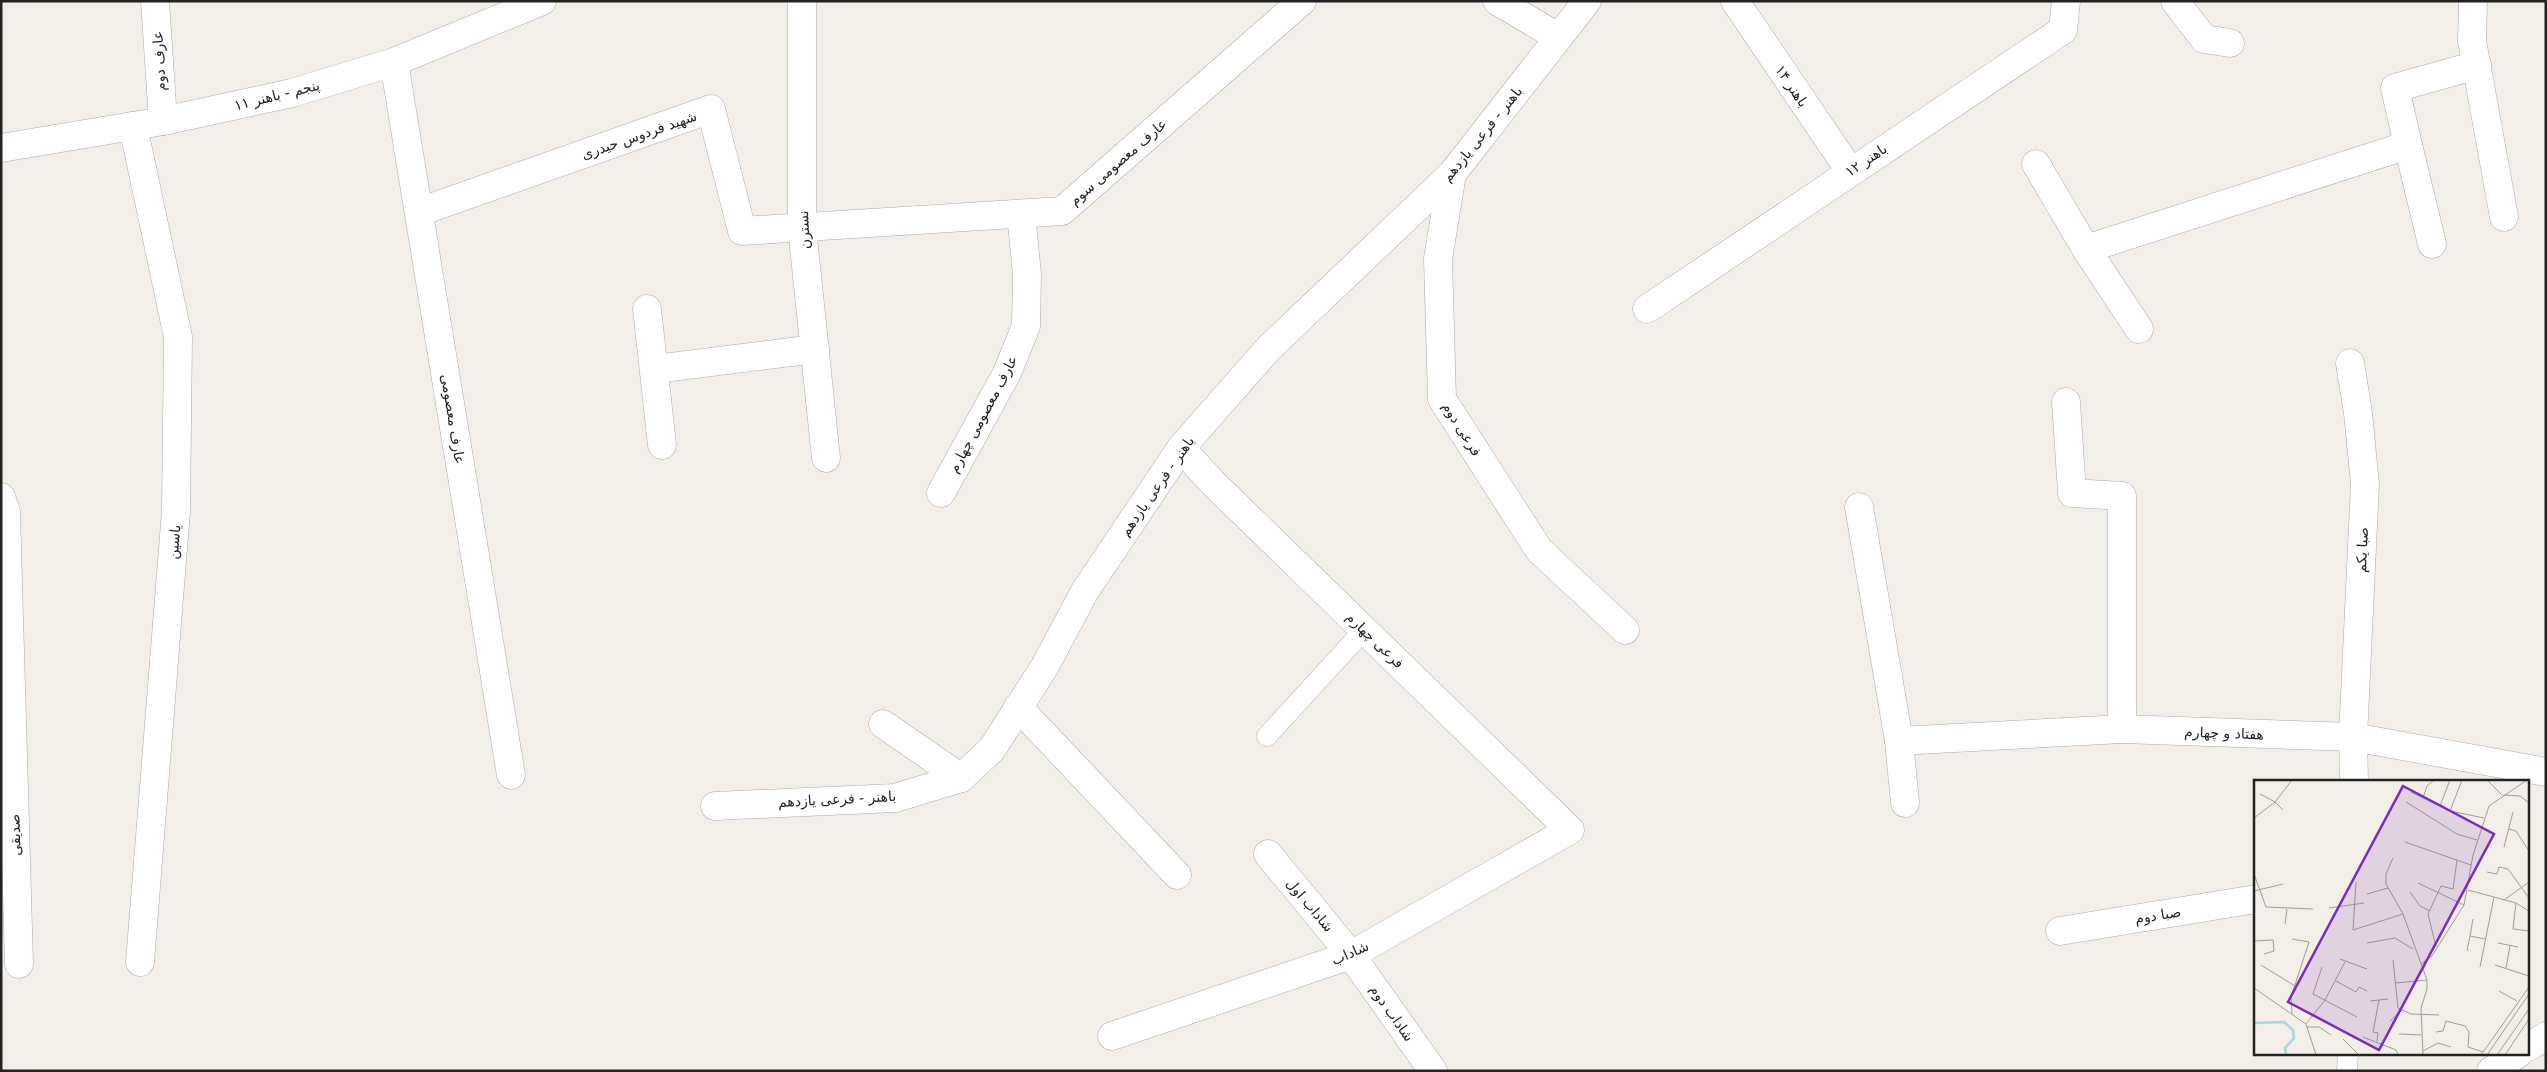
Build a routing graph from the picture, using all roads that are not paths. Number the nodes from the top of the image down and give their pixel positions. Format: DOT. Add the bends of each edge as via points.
graph roads {
  1 [pos="156,1"];
  2 [pos="542,1"];
  3 [pos="802,1"];
  4 [pos="1302,1"];
  5 [pos="1497,1"];
  6 [pos="1587,1"];
  7 [pos="1735,1"];
  8 [pos="2066,1"];
  9 [pos="2175,1"];
  10 [pos="2473,1"];
  11 [pos="1558,38"];
  12 [pos="2230,44"];
  13 [pos="394,62"];
  14 [pos="2477,65"];
  15 [pos="162,121"];
  16 [pos="133,126"];
  17 [pos="2408,145"];
  18 [pos="1,148"];
  19 [pos="2036,164"];
  20 [pos="1850,171"];
  21 [pos="1452,174"];
  22 [pos="419,212"];
  23 [pos="1021,214"];
  24 [pos="2504,217"];
  25 [pos="802,228"];
  26 [pos="2432,244"];
  27 [pos="2086,249"];
  28 [pos="1647,309"];
  29 [pos="647,310"];
  30 [pos="2139,329"];
  31 [pos="815,349"];
  32 [pos="2350,363"];
  33 [pos="655,370"];
  34 [pos="2066,402"];
  35 [pos="662,445"];
  36 [pos="1180,448"];
  37 [pos="826,458"];
  38 [pos="941,493"];
  39 [pos="3,507"];
  40 [pos="1859,507"];
  41 [pos="1364,630"];
  42 [pos="1625,630"];
  43 [pos="5,638"];
  44 [pos="1018,707"];
  45 [pos="884,724"];
  46 [pos="2122,729"];
  47 [pos="1267,736"];
  48 [pos="2353,737"];
  49 [pos="1899,741"];
  50 [pos="2546,772"];
  51 [pos="511,775"];
  52 [pos="961,778"];
  53 [pos="2354,780"];
  54 [pos="1906,803"];
  55 [pos="715,806"];
  56 [pos="1570,830"];
  57 [pos="8,831"];
  58 [pos="1268,854"];
  59 [pos="1176,875"];
  60 [pos="2254,898"];
  61 [pos="2060,931"];
  62 [pos="1351,955"];
  63 [pos="140,962"];
  64 [pos="19,964"];
  65 [pos="1112,1036"];
  66 [pos="2546,1036"];
  67 [pos="2530,1046"];
  68 [pos="2348,1054"];
  69 [pos="2517,1054"];
  70 [pos="1433,1071"];
  71 [pos="2347,1071"];
  72 [pos="2491,1071"];
  1 -- 15 [label="street, عارف دوم"];
  2 -- 13 [label="street, پنجم - باهنر ۱۱"];
  3 -- 25 [label="street, نسترن"];
  4 -- 23 [label="street, عارف معصومی سوم" via="1062,211"];
  5 -- 11 [label="street"];
  6 -- 11 [label="street, باهنر - فرعی یازدهم"];
  7 -- 20 [label="street, باهنر ۱۴"];
  8 -- 20 [label="street, باهنر ۱۲" via="2063,30"];
  9 -- 12 [label="street" via="2204,39"];
  10 -- 14 [label="street" via="2472,40"];
  11 -- 21 [label="street, باهنر - فرعی یازدهم"];
  13 -- 15 [label="street, پنجم - باهنر ۱۱" via="292,92"];
  13 -- 22 [label="street, عارف معصومی"];
  14 -- 17 [label="street" via="2395,88"];
  14 -- 24 [label="street"];
  15 -- 16 [label="street, پنجم - باهنر ۱۱"];
  16 -- 18 [label="street, پنجم - باهنر ۱۱"];
  16 -- 63 [label="street, یاسین" via="178,337 176,511"];
  17 -- 26 [label="street"];
  17 -- 27 [label="street"];
  19 -- 27 [label="street"];
  20 -- 28 [label="street, باهنر ۱۲"];
  21 -- 36 [label="street, باهنر - فرعی یازدهم" via="1268,349"];
  21 -- 42 [label="street, فرعی دوم" via="1438,258 1442,399 1539,550"];
  22 -- 25 [label="street, شهید فردوس حیدری" via="711,109 742,231"];
  22 -- 51 [label="street, عارف معصومی"];
  23 -- 25 [label="street, عارف معصومی سوم"];
  23 -- 38 [label="street, عارف معصومی چهارم" via="1027,274 1026,326 1007,372"];
  25 -- 31 [label="street, نسترن"];
  27 -- 30 [label="street"];
  29 -- 33 [label="street"];
  31 -- 33 [label="street"];
  31 -- 37 [label="street, نسترن"];
  32 -- 48 [label="street, صبا یکم" via="2365,484"];
  33 -- 35 [label="street"];
  34 -- 46 [label="street" via="2072,493 2122,496"];
  36 -- 41 [label="street, فرعی چهارم"];
  36 -- 44 [label="street, باهنر - فرعی یازدهم" via="1085,591"];
  39 -- 43 [label="street, صدیقی"];
  40 -- 49 [label="street"];
  41 -- 47 [label="lane"];
  41 -- 56 [label="street, فرعی چهارم"];
  43 -- 57 [label="street, صدیقی"];
  44 -- 52 [label="street, باهنر - فرعی یازدهم" via="992,749"];
  44 -- 59 [label="street"];
  45 -- 52 [label="street"];
  46 -- 48 [label="street, هفتاد و چهارم"];
  46 -- 49 [label="street, هفتاد و چهارم"];
  48 -- 50 [label="street, هفتاد و چهارم"];
  48 -- 53 [label="street"];
  49 -- 54 [label="street"];
  52 -- 55 [label="street, باهنر - فرعی یازدهم" via="895,798"];
  56 -- 62 [label="street, شاداب"];
  57 -- 64 [label="street, صدیقی"];
  58 -- 62 [label="street, شاداب اول"];
  60 -- 61 [label="street, صبا دوم"];
  62 -- 65 [label="street, شاداب"];
  62 -- 70 [label="street, شاداب دوم"];
  66 -- 67 [label="street"];
  68 -- 71 [label="lane"];
  69 -- 72 [label="street"];
}
